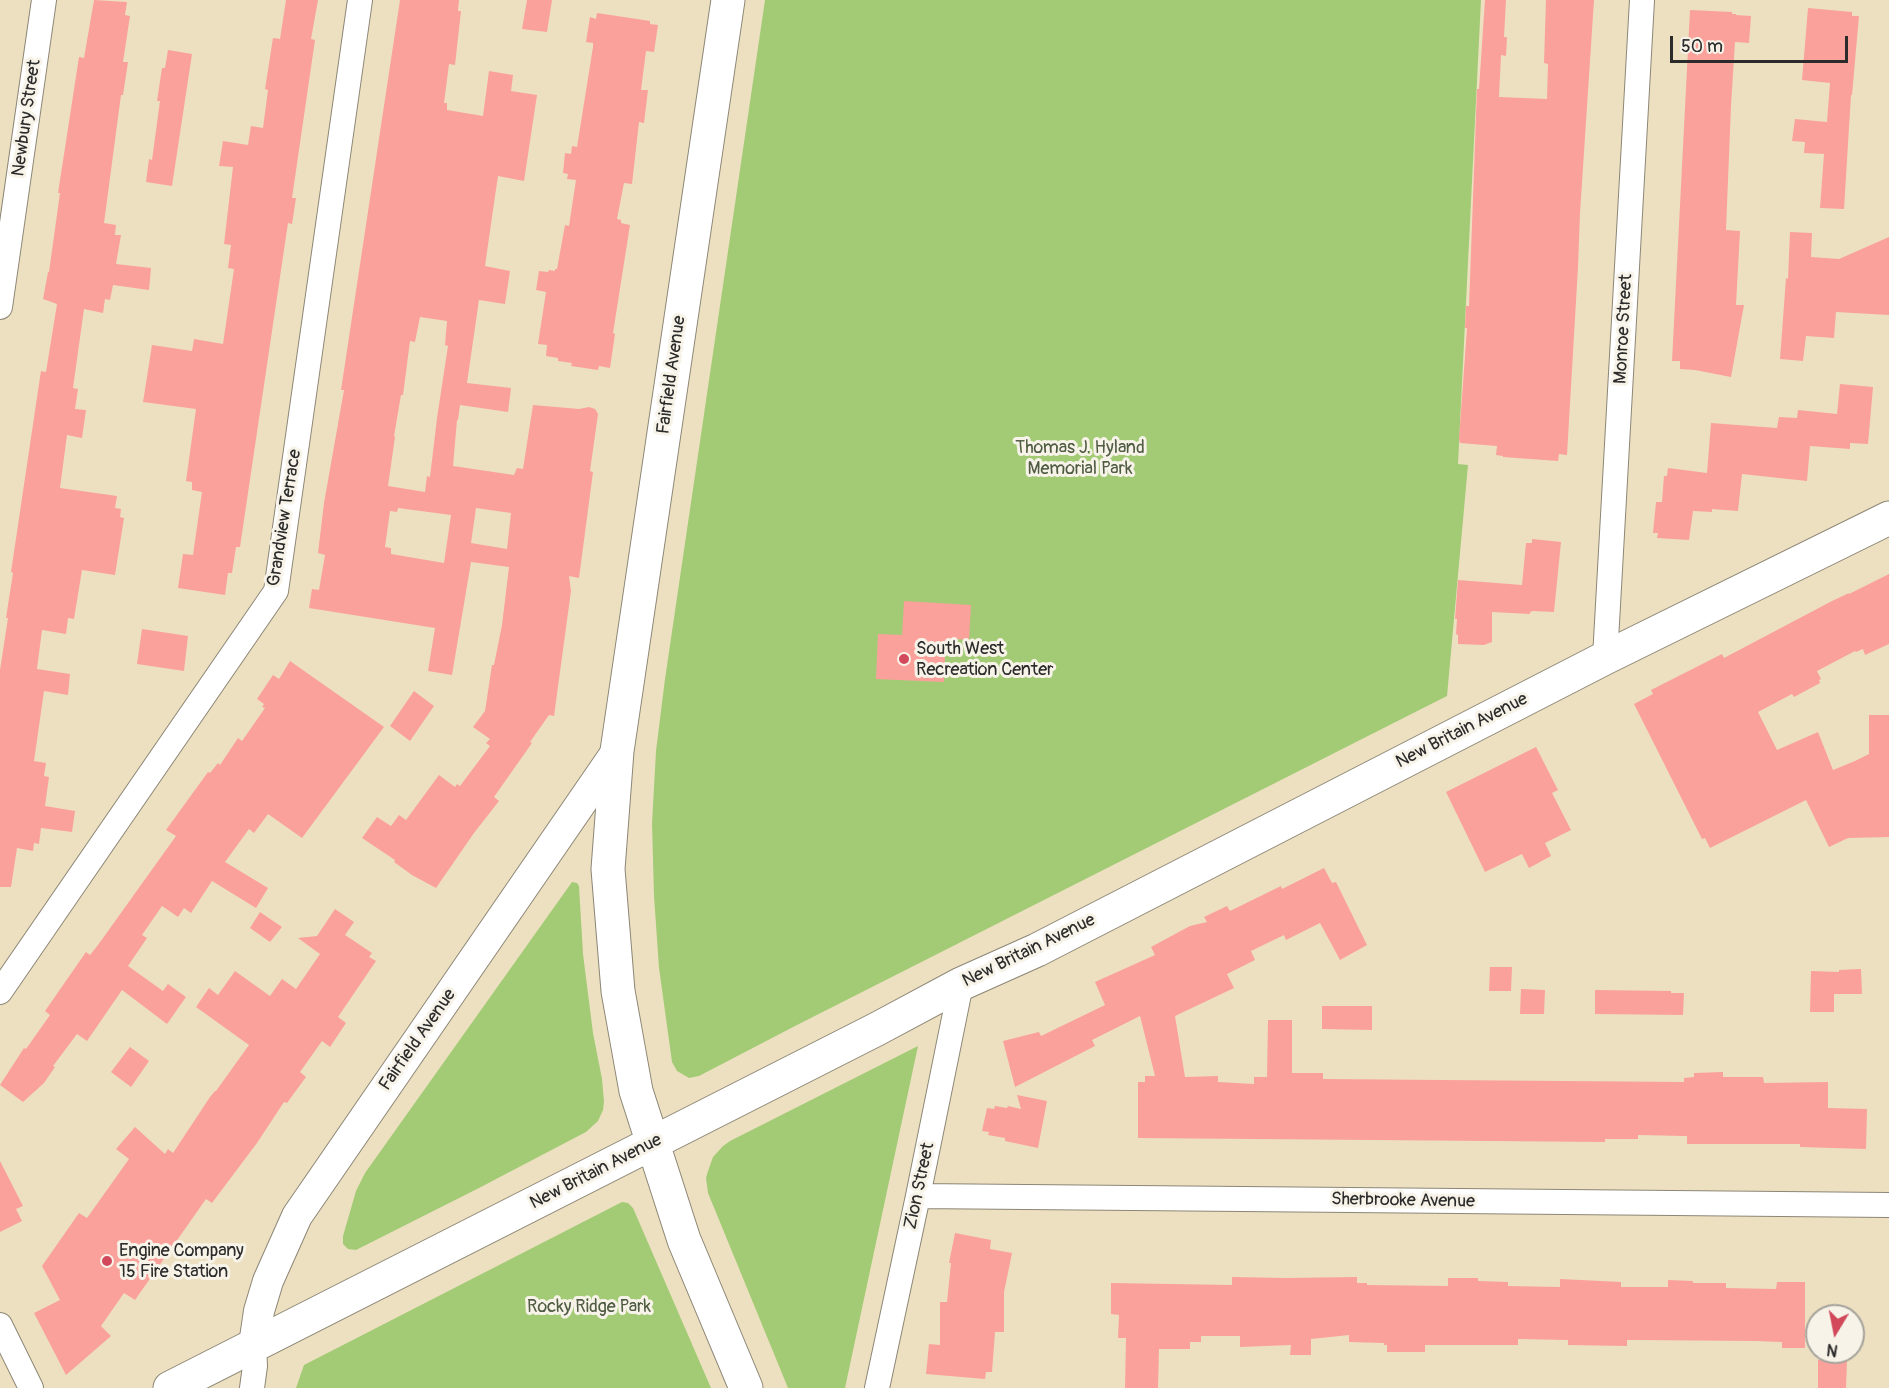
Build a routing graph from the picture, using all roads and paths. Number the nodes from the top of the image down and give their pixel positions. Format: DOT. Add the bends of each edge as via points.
graph roads {
  1 [pos="44,0"];
  2 [pos="360,0"];
  3 [pos="728,0"];
  4 [pos="1642,0"];
  5 [pos="0,307"];
  6 [pos="1889,518"];
  7 [pos="1605,658"];
  8 [pos="617,751"];
  9 [pos="961,984"];
  10 [pos="0,992"];
  11 [pos="652,1144"];
  12 [pos="918,1196"];
  13 [pos="1889,1205"];
  14 [pos="0,1325"];
  15 [pos="254,1345"];
  16 [pos="31,1388"];
  17 [pos="170,1388"];
  18 [pos="252,1388"];
  19 [pos="746,1388"];
  20 [pos="877,1388"];
  1 -- 5 [label="street, Newbury Street"];
  2 -- 10 [label="street, Grandview Terrace" via="276,591"];
  3 -- 8 [label="main road, Fairfield Avenue"];
  4 -- 7 [label="street, Monroe Street"];
  6 -- 7 [label="main road, New Britain Avenue"];
  7 -- 9 [label="main road, New Britain Avenue" via="1037,950"];
  8 -- 11 [label="main road, Fairfield Avenue" via="608,869 613,940 626,1040"];
  8 -- 15 [label="street, Fairfield Avenue" via="297,1216 268,1281"];
  9 -- 11 [label="main road, New Britain Avenue"];
  9 -- 12 [label="street, Zion Street"];
  11 -- 15 [label="main road, New Britain Avenue"];
  11 -- 19 [label="main road, Fairfield Avenue" via="687,1249"];
  12 -- 13 [label="street, Sherbrooke Avenue"];
  12 -- 20 [label="street, Zion Street"];
  14 -- 16 [label="street"];
  15 -- 17 [label="main road, New Britain Avenue"];
  15 -- 18 [label="street"];
}
